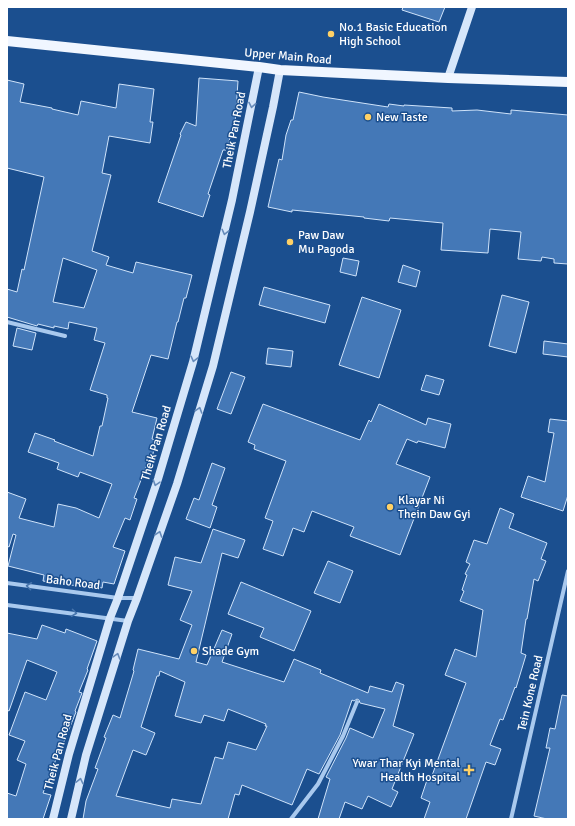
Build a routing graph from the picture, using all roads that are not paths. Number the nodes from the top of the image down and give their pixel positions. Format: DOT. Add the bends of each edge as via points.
graph roads {
  1 [pos="472,7"];
  2 [pos="7,41"];
  3 [pos="259,67"];
  4 [pos="280,70"];
  5 [pos="448,78"];
  6 [pos="568,82"];
  7 [pos="7,322"];
  8 [pos="65,336"];
  9 [pos="568,571"];
  10 [pos="7,583"];
  11 [pos="118,598"];
  12 [pos="137,598"];
  13 [pos="7,605"];
  14 [pos="110,618"];
  15 [pos="128,620"];
  16 [pos="357,702"];
  17 [pos="53,819"];
  18 [pos="71,819"];
  19 [pos="290,819"];
  20 [pos="511,819"];
  1 -- 5 [label="street"];
  2 -- 3 [label="main road, Upper Main Road"];
  3 -- 4 [label="main road, Upper Main Road"];
  3 -- 11 [label="street, Theik Pan Road, one-way" via="232,200 193,362 158,479"];
  4 -- 5 [label="main road, Upper Main Road"];
  12 -- 4 [label="street, one-way" via="177,484 213,366 250,212"];
  5 -- 6 [label="main road, Upper Main Road"];
  7 -- 8 [label="street"];
  9 -- 20 [label="street, Tein Kone Road"];
  11 -- 10 [label="street, Baho Road, one-way"];
  11 -- 12 [label="street, Baho Road"];
  11 -- 14 [label="street, Theik Pan Road"];
  12 -- 15 [label="street"];
  13 -- 14 [label="street, one-way"];
  14 -- 15 [label="street"];
  14 -- 17 [label="street, Theik Pan Road" via="69,754"];
  18 -- 15 [label="street, one-way" via="86,755"];
  16 -- 19 [label="street" via="318,784"];
}
